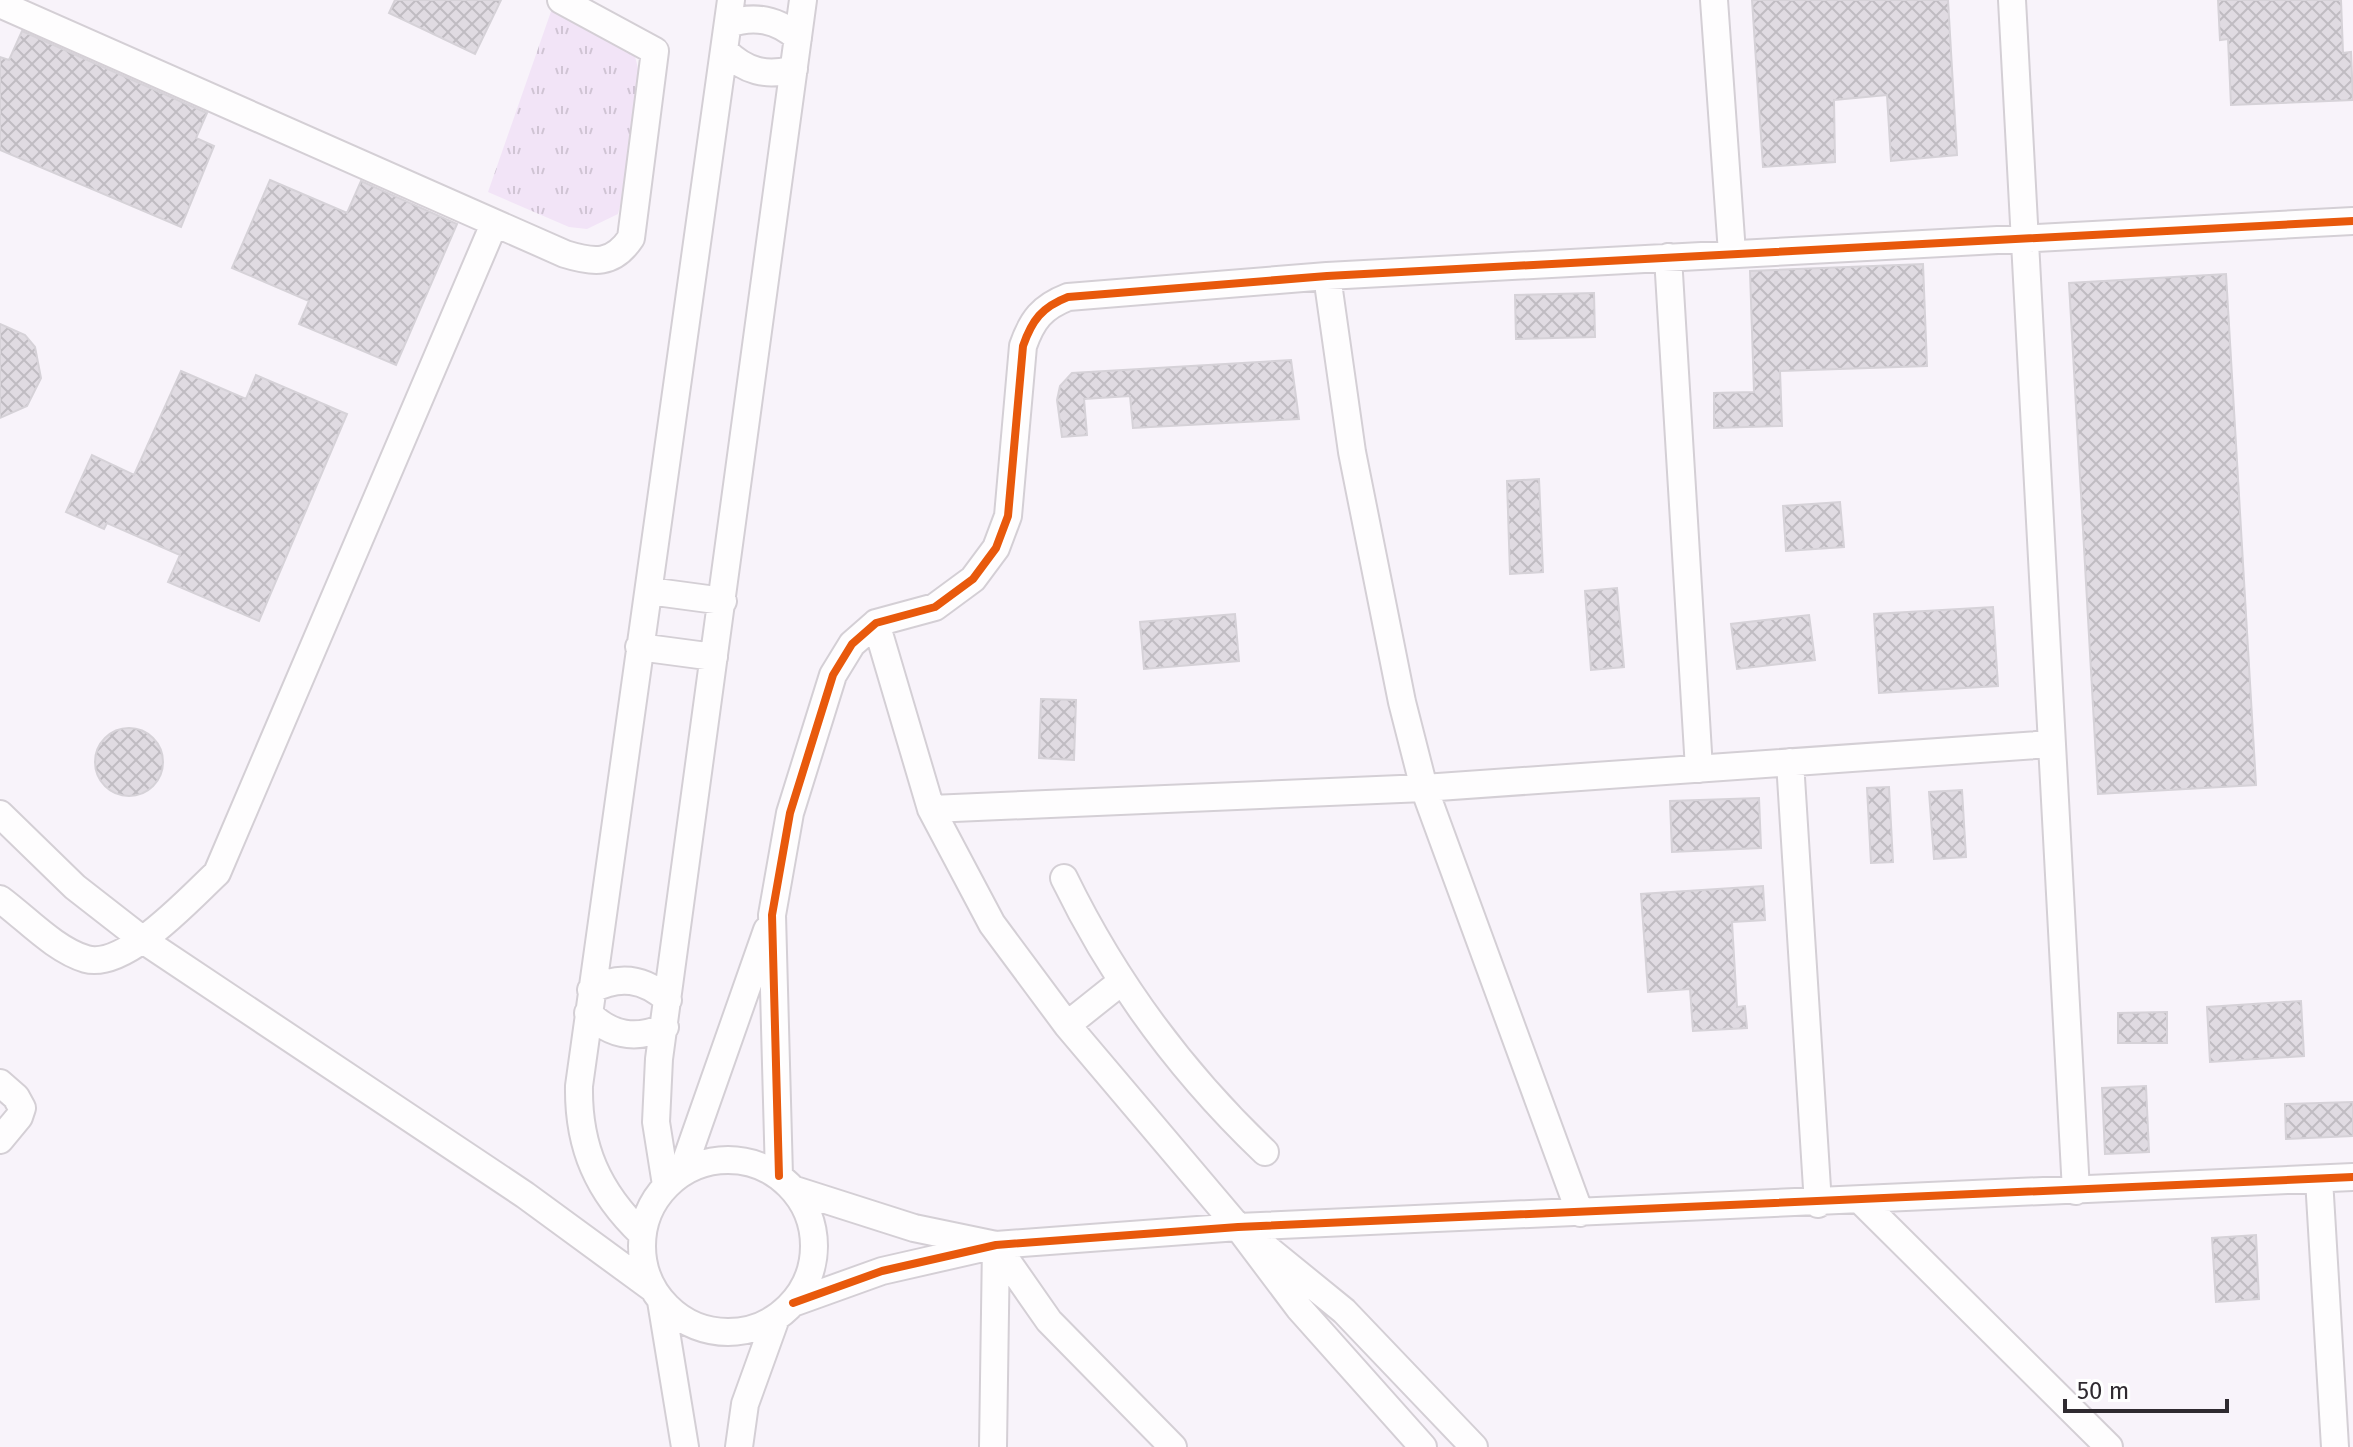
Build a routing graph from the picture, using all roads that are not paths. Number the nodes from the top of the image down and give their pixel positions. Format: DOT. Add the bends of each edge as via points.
graph roads {
  1 [pos="561,0"];
  2 [pos="803,0"];
  3 [pos="1714,0"];
  4 [pos="2012,0"];
  5 [pos="0,4"];
  6 [pos="729,12"];
  7 [pos="798,38"];
  8 [pos="725,51"];
  9 [pos="794,69"];
  10 [pos="2353,221"];
  11 [pos="494,224"];
  12 [pos="2023,237"];
  13 [pos="1732,253"];
  14 [pos="1668,257"];
  15 [pos="1327,276"];
  16 [pos="649,591"];
  17 [pos="723,601"];
  18 [pos="876,623"];
  19 [pos="639,647"];
  20 [pos="714,657"];
  21 [pos="2051,744"];
  22 [pos="1790,762"];
  23 [pos="1699,769"];
  24 [pos="1424,788"];
  25 [pos="931,809"];
  26 [pos="0,814"];
  27 [pos="1064,878"];
  28 [pos="0,899"];
  29 [pos="772,915"];
  30 [pos="143,940"];
  31 [pos="1121,982"];
  32 [pos="668,1000"];
  33 [pos="589,1002"];
  34 [pos="1067,1025"];
  35 [pos="665,1027"];
  36 [pos="0,1083"];
  37 [pos="0,1140"];
  38 [pos="1265,1152"];
  39 [pos="2353,1177"];
  40 [pos="674,1179"];
  41 [pos="2319,1179"];
  42 [pos="787,1183"];
  43 [pos="2076,1191"];
  44 [pos="1861,1201"];
  45 [pos="1818,1204"];
  46 [pos="1580,1213"];
  47 [pos="1238,1227"];
  48 [pos="642,1234"];
  49 [pos="996,1245"];
  50 [pos="656,1294"];
  51 [pos="784,1311"];
  52 [pos="685,1447"];
  53 [pos="739,1447"];
  54 [pos="993,1447"];
  55 [pos="1173,1447"];
  56 [pos="1423,1447"];
  57 [pos="1474,1447"];
  58 [pos="2109,1447"];
  59 [pos="2335,1447"];
  1 -- 11 [label="street" via="655,51 631,238 607,261 589,261"];
  2 -- 7 [label="street"];
  3 -- 13 [label="street"];
  4 -- 12 [label="street"];
  5 -- 11 [label="street"];
  6 -- 7 [label="street" via="770,21"];
  6 -- 8 [label="street"];
  7 -- 9 [label="street"];
  8 -- 9 [label="street" via="756,72"];
  8 -- 16 [label="street"];
  9 -- 17 [label="street"];
  10 -- 12 [label="street"];
  11 -- 30 [label="street" via="217,873"];
  12 -- 13 [label="street"];
  12 -- 21 [label="street"];
  13 -- 14 [label="street"];
  14 -- 15 [label="street"];
  14 -- 23 [label="street"];
  15 -- 18 [label="street" via="1068,297 1050,304 1031,321 1023,346 1008,516 996,548 973,579 935,607"];
  15 -- 24 [label="street" via="1352,452"];
  16 -- 17 [label="street"];
  16 -- 19 [label="street"];
  17 -- 20 [label="street"];
  18 -- 25 [label="street"];
  18 -- 29 [label="street" via="852,644 833,675 790,813"];
  19 -- 20 [label="street"];
  19 -- 33 [label="street"];
  20 -- 32 [label="street"];
  21 -- 22 [label="street"];
  21 -- 43 [label="street"];
  22 -- 23 [label="street"];
  22 -- 45 [label="street"];
  23 -- 24 [label="street"];
  24 -- 25 [label="street"];
  24 -- 46 [label="street"];
  25 -- 34 [label="street" via="992,924"];
  26 -- 30 [label="street" via="75,887"];
  27 -- 31 [label="street"];
  28 -- 30 [label="street" via="69,951 88,959 103,960"];
  29 -- 40 [label="street"];
  29 -- 42 [label="street"];
  30 -- 50 [label="street" via="513,1186"];
  31 -- 34 [label="street"];
  31 -- 38 [label="street" via="1202,1089"];
  32 -- 33 [label="street" via="631,980 603,984"];
  32 -- 35 [label="street"];
  33 -- 35 [label="street" via="598,1023 624,1035"];
  33 -- 48 [label="street" via="579,1086 583,1142 604,1193"];
  34 -- 47 [label="street"];
  35 -- 40 [label="street" via="656,1122"];
  36 -- 37 [label="street" via="22,1108"];
  39 -- 41 [label="street"];
  40 -- 42 [label="street" via="706,1162 731,1159 756,1164"];
  40 -- 48 [label="street" via="650,1208"];
  41 -- 43 [label="street"];
  41 -- 59 [label="street"];
  42 -- 49 [label="street" via="914,1228"];
  42 -- 51 [label="street" via="808,1211 815,1234 807,1283"];
  43 -- 44 [label="street"];
  44 -- 45 [label="street"];
  44 -- 58 [label="street"];
  45 -- 46 [label="street"];
  46 -- 47 [label="street"];
  47 -- 49 [label="street"];
  47 -- 56 [label="street" via="1332,1348"];
  47 -- 57 [label="street" via="1344,1311"];
  48 -- 50 [label="street" via="642,1262"];
  49 -- 51 [label="street" via="882,1271"];
  49 -- 54 [label="street"];
  49 -- 55 [label="street" via="1049,1321"];
  50 -- 51 [label="street" via="680,1318 728,1333 753,1329"];
  50 -- 52 [label="street"];
  51 -- 53 [label="street" via="745,1404"];
}
